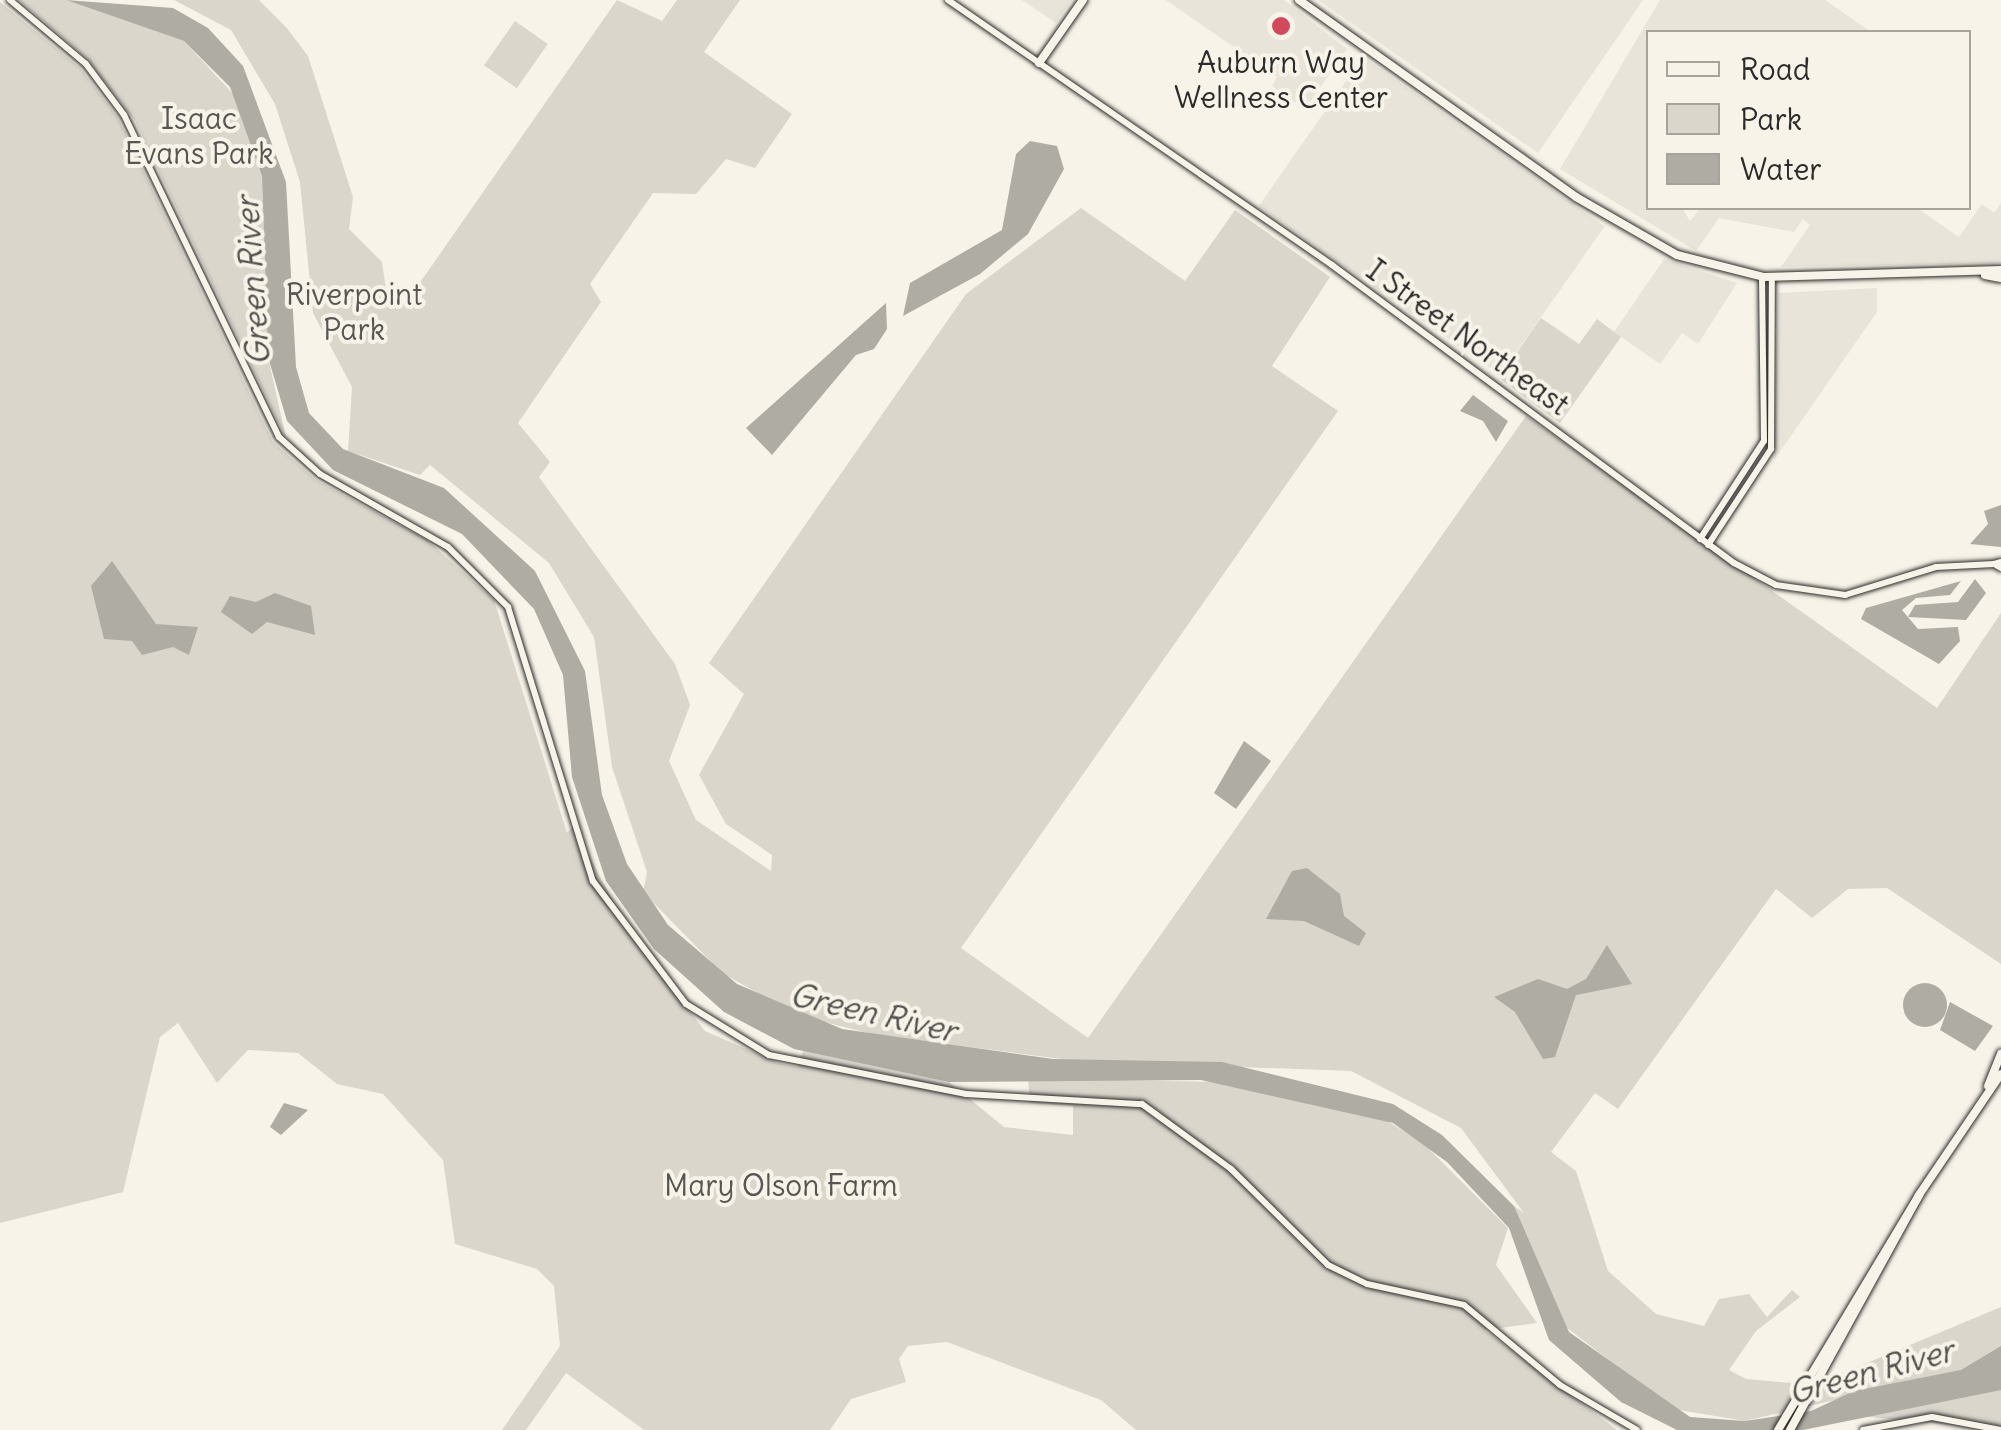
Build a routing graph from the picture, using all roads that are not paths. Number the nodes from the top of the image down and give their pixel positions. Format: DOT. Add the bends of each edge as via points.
graph roads {
  1 [pos="10,0"];
  2 [pos="948,0"];
  3 [pos="1083,0"];
  4 [pos="1299,0"];
  5 [pos="1039,63"];
  6 [pos="2001,274"];
  7 [pos="1767,277"];
  8 [pos="1700,539"];
  9 [pos="1708,545"];
  10 [pos="1999,564"];
  11 [pos="2001,1054"];
  12 [pos="2000,1074"];
  13 [pos="1988,1086"];
  14 [pos="1820,1358"];
  15 [pos="1998,1428"];
  16 [pos="1637,1430"];
  17 [pos="1778,1430"];
  18 [pos="1790,1430"];
  19 [pos="1864,1430"];
  1 -- 16 [label="street" via="86,64 124,115 279,437 320,474 448,546 500,595 593,881 659,973 740,1044 966,1094 1142,1104 1231,1169 1328,1265 1368,1284 1464,1306 1560,1385"];
  2 -- 5 [label="street, I Street Northeast"];
  3 -- 5 [label="main road"];
  4 -- 7 [label="main road" via="1639,238"];
  5 -- 8 [label="street, I Street Northeast"];
  6 -- 7 [label="main road"];
  7 -- 8 [label="street" via="1764,441"];
  7 -- 9 [label="street" via="1774,436"];
  8 -- 9 [label="street, I Street Northeast"];
  9 -- 10 [label="street, I Street Northeast" via="1776,585 1816,594"];
  11 -- 13 [label="main road"];
  12 -- 13 [label="main road"];
  13 -- 14 [label="main road"];
  14 -- 17 [label="main road"];
  14 -- 18 [label="main road"];
  15 -- 19 [label="street" via="1932,1416"];
}
